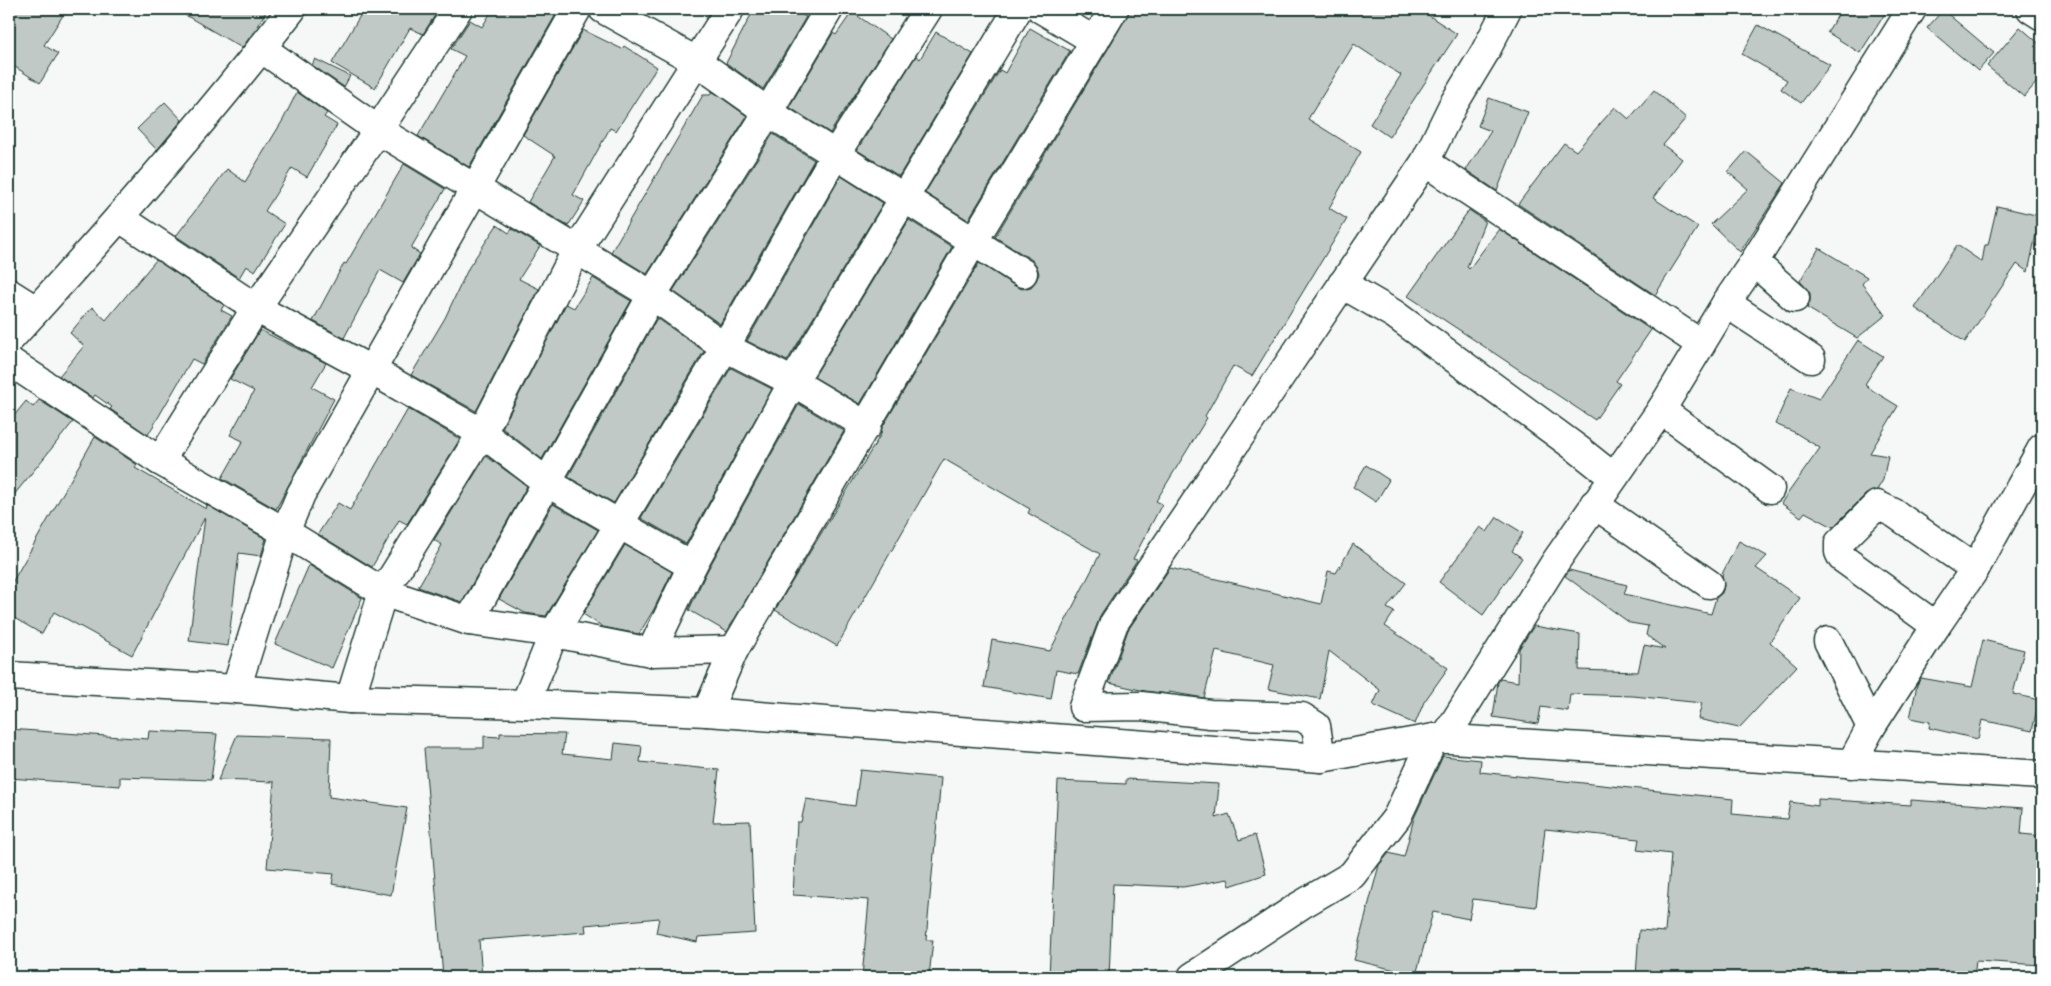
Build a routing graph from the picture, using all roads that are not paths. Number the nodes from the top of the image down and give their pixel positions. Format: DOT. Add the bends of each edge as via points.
graph roads {
  1 [pos="292,9"];
  2 [pos="458,9"];
  3 [pos="577,9"];
  4 [pos="603,9"];
  5 [pos="730,9"];
  6 [pos="829,9"];
  7 [pos="928,9"];
  8 [pos="1018,9"];
  9 [pos="1041,9"];
  10 [pos="1114,9"];
  11 [pos="1507,9"];
  12 [pos="1912,9"];
  13 [pos="2031,9"];
  14 [pos="2042,16"];
  15 [pos="1095,41"];
  16 [pos="261,48"];
  17 [pos="696,61"];
  18 [pos="768,112"];
  19 [pos="378,130"];
  20 [pos="835,155"];
  21 [pos="1425,162"];
  22 [pos="475,187"];
  23 [pos="905,199"];
  24 [pos="120,218"];
  25 [pos="973,242"];
  26 [pos="576,251"];
  27 [pos="1754,262"];
  28 [pos="1023,273"];
  29 [pos="1342,284"];
  30 [pos="9,293"];
  31 [pos="652,295"];
  32 [pos="1795,298"];
  33 [pos="1726,303"];
  34 [pos="256,308"];
  35 [pos="36,310"];
  36 [pos="9,340"];
  37 [pos="1701,344"];
  38 [pos="725,347"];
  39 [pos="1811,359"];
  40 [pos="9,361"];
  41 [pos="371,370"];
  42 [pos="793,382"];
  43 [pos="1661,410"];
  44 [pos="867,426"];
  45 [pos="482,433"];
  46 [pos="2042,448"];
  47 [pos="160,461"];
  48 [pos="1613,478"];
  49 [pos="548,483"];
  50 [pos="1770,489"];
  51 [pos="1594,504"];
  52 [pos="618,524"];
  53 [pos="285,532"];
  54 [pos="692,566"];
  55 [pos="1975,569"];
  56 [pos="1709,584"];
  57 [pos="383,592"];
  58 [pos="469,621"];
  59 [pos="1936,626"];
  60 [pos="554,634"];
  61 [pos="1828,640"];
  62 [pos="734,650"];
  63 [pos="651,652"];
  64 [pos="9,676"];
  65 [pos="236,689"];
  66 [pos="350,699"];
  67 [pos="525,704"];
  68 [pos="707,712"];
  69 [pos="1870,727"];
  70 [pos="1439,738"];
  71 [pos="1321,758"];
  72 [pos="1851,764"];
  73 [pos="2042,775"];
  74 [pos="1192,977"];
  1 -- 16 [label="street"];
  2 -- 19 [label="street"];
  3 -- 22 [label="street"];
  4 -- 17 [label="street"];
  5 -- 17 [label="street"];
  6 -- 18 [label="street"];
  7 -- 20 [label="street"];
  8 -- 23 [label="street"];
  9 -- 15 [label="street"];
  10 -- 15 [label="street"];
  11 -- 21 [label="street"];
  12 -- 27 [label="street"];
  13 -- 14 [label="street"];
  15 -- 25 [label="street"];
  16 -- 19 [label="street"];
  16 -- 24 [label="street"];
  17 -- 18 [label="street"];
  17 -- 26 [label="street"];
  18 -- 20 [label="street"];
  18 -- 31 [label="street"];
  19 -- 22 [label="street"];
  19 -- 34 [label="street"];
  20 -- 23 [label="street"];
  20 -- 38 [label="street"];
  21 -- 29 [label="street"];
  21 -- 37 [label="street"];
  22 -- 26 [label="street"];
  22 -- 41 [label="street"];
  23 -- 25 [label="street"];
  23 -- 42 [label="street"];
  24 -- 34 [label="street"];
  24 -- 35 [label="street"];
  25 -- 28 [label="street"];
  25 -- 44 [label="street"];
  26 -- 31 [label="street"];
  26 -- 45 [label="street"];
  27 -- 32 [label="street"];
  27 -- 33 [label="street"];
  29 -- 48 [label="street" via="1394,314"];
  29 -- 71 [label="street" via="1118,616 1083,707 1141,706 1210,714 1302,717 1316,726"];
  30 -- 35 [label="street"];
  31 -- 38 [label="street"];
  31 -- 49 [label="street"];
  33 -- 37 [label="street"];
  33 -- 39 [label="street"];
  34 -- 41 [label="street"];
  34 -- 47 [label="street"];
  35 -- 36 [label="street"];
  37 -- 43 [label="street"];
  38 -- 42 [label="street"];
  38 -- 52 [label="street"];
  40 -- 47 [label="street"];
  41 -- 45 [label="street"];
  41 -- 53 [label="street" via="301,494"];
  42 -- 44 [label="street"];
  42 -- 54 [label="street"];
  43 -- 48 [label="street"];
  43 -- 50 [label="street"];
  44 -- 62 [label="street"];
  45 -- 49 [label="street"];
  45 -- 57 [label="street"];
  46 -- 55 [label="street"];
  47 -- 53 [label="street"];
  48 -- 51 [label="street"];
  49 -- 52 [label="street"];
  49 -- 58 [label="street"];
  51 -- 56 [label="street"];
  51 -- 70 [label="street"];
  52 -- 54 [label="street"];
  52 -- 60 [label="street"];
  53 -- 57 [label="street"];
  53 -- 65 [label="street"];
  54 -- 63 [label="street"];
  55 -- 59 [label="street"];
  55 -- 59 [label="street" via="1894,513 1877,505 1839,543 1842,558"];
  57 -- 58 [label="street"];
  57 -- 66 [label="street"];
  58 -- 60 [label="street"];
  59 -- 69 [label="street"];
  60 -- 63 [label="street"];
  60 -- 67 [label="street"];
  61 -- 69 [label="street"];
  62 -- 63 [label="street"];
  62 -- 68 [label="street"];
  64 -- 65 [label="street"];
  65 -- 66 [label="street"];
  66 -- 67 [label="street"];
  67 -- 68 [label="street"];
  68 -- 71 [label="street"];
  69 -- 72 [label="street"];
  70 -- 71 [label="street"];
  70 -- 72 [label="street"];
  70 -- 74 [label="street" via="1397,817 1352,875 1300,905"];
  72 -- 73 [label="street"];
}
